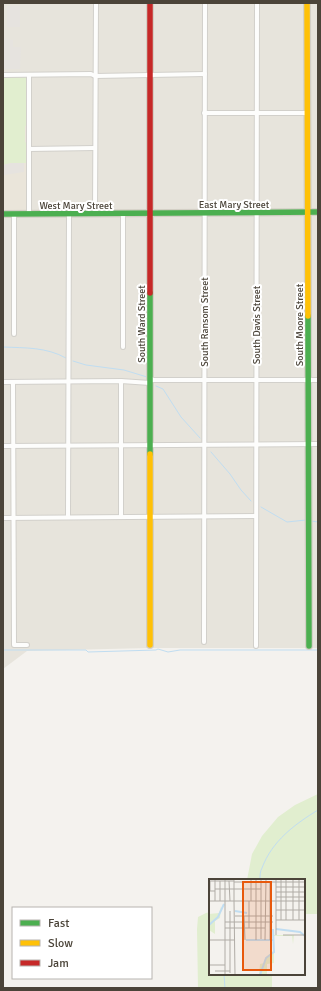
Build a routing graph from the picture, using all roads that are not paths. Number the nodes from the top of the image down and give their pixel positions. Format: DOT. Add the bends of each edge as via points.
graph roads {
  1 [pos="96,3"];
  2 [pos="150,3"];
  3 [pos="205,3"];
  4 [pos="257,3"];
  5 [pos="307,3"];
  6 [pos="204,74"];
  7 [pos="3,75"];
  8 [pos="29,75"];
  9 [pos="150,75"];
  10 [pos="95,76"];
  11 [pos="204,113"];
  12 [pos="257,113"];
  13 [pos="307,113"];
  14 [pos="95,148"];
  15 [pos="29,149"];
  16 [pos="257,212"];
  17 [pos="307,212"];
  18 [pos="318,212"];
  19 [pos="150,213"];
  20 [pos="204,213"];
  21 [pos="3,214"];
  22 [pos="14,214"];
  23 [pos="29,214"];
  24 [pos="69,214"];
  25 [pos="95,214"];
  26 [pos="123,214"];
  27 [pos="14,334"];
  28 [pos="123,347"];
  29 [pos="150,380"];
  30 [pos="204,380"];
  31 [pos="256,380"];
  32 [pos="308,380"];
  33 [pos="318,380"];
  34 [pos="121,381"];
  35 [pos="3,382"];
  36 [pos="13,382"];
  37 [pos="68,382"];
  38 [pos="204,444"];
  39 [pos="308,444"];
  40 [pos="318,444"];
  41 [pos="68,445"];
  42 [pos="121,445"];
  43 [pos="150,445"];
  44 [pos="256,445"];
  45 [pos="3,446"];
  46 [pos="13,446"];
  47 [pos="204,516"];
  48 [pos="256,516"];
  49 [pos="68,517"];
  50 [pos="121,517"];
  51 [pos="150,517"];
  52 [pos="3,518"];
  53 [pos="14,518"];
  54 [pos="204,642"];
  55 [pos="150,644"];
  56 [pos="27,645"];
  57 [pos="256,646"];
  58 [pos="309,646"];
  1 -- 10 [label="street"];
  2 -- 9 [label="street, South Ward Street"];
  3 -- 6 [label="street, South Ransom Street"];
  4 -- 12 [label="street, South Davis Street"];
  5 -- 13 [label="street, South Moore Street"];
  6 -- 9 [label="street"];
  6 -- 11 [label="street, South Ransom Street"];
  7 -- 8 [label="street"];
  8 -- 10 [label="street"];
  8 -- 15 [label="street"];
  9 -- 10 [label="street"];
  9 -- 19 [label="street, South Ward Street"];
  10 -- 14 [label="street"];
  11 -- 12 [label="street"];
  11 -- 20 [label="street, South Ransom Street"];
  12 -- 13 [label="street"];
  12 -- 16 [label="street, South Davis Street"];
  13 -- 17 [label="street, South Moore Street"];
  14 -- 15 [label="street"];
  14 -- 25 [label="street"];
  15 -- 23 [label="street"];
  16 -- 17 [label="street, East Mary Street"];
  16 -- 20 [label="street, East Mary Street"];
  16 -- 31 [label="street, South Davis Street"];
  17 -- 18 [label="street, East Mary Street"];
  17 -- 32 [label="street, South Moore Street"];
  19 -- 20 [label="street, East Mary Street"];
  19 -- 26 [label="street, West Mary Street"];
  19 -- 29 [label="street, South Ward Street"];
  20 -- 30 [label="street, South Ransom Street"];
  21 -- 22 [label="street, West Mary Street"];
  22 -- 23 [label="street, West Mary Street"];
  22 -- 27 [label="street"];
  23 -- 24 [label="street, West Mary Street"];
  24 -- 25 [label="street, West Mary Street"];
  24 -- 37 [label="street"];
  25 -- 26 [label="street, West Mary Street"];
  26 -- 28 [label="street"];
  29 -- 30 [label="street"];
  29 -- 34 [label="street"];
  29 -- 43 [label="street, South Ward Street"];
  30 -- 31 [label="street"];
  30 -- 38 [label="street, South Ransom Street"];
  31 -- 32 [label="street"];
  31 -- 44 [label="street, South Davis Street"];
  32 -- 33 [label="street"];
  32 -- 39 [label="street, South Moore Street"];
  34 -- 37 [label="street"];
  34 -- 42 [label="street"];
  35 -- 36 [label="street"];
  36 -- 37 [label="street"];
  36 -- 46 [label="street"];
  37 -- 41 [label="street"];
  38 -- 43 [label="street"];
  38 -- 44 [label="street"];
  38 -- 47 [label="street, South Ransom Street"];
  39 -- 40 [label="street"];
  39 -- 44 [label="street"];
  39 -- 58 [label="street, South Moore Street"];
  41 -- 42 [label="street"];
  41 -- 46 [label="street"];
  41 -- 49 [label="street"];
  42 -- 43 [label="street"];
  42 -- 50 [label="street"];
  43 -- 51 [label="street, South Ward Street"];
  44 -- 48 [label="street, South Davis Street"];
  45 -- 46 [label="street"];
  46 -- 53 [label="street"];
  47 -- 48 [label="street"];
  47 -- 51 [label="street"];
  47 -- 54 [label="street, South Ransom Street"];
  48 -- 57 [label="street, South Davis Street"];
  49 -- 50 [label="street"];
  49 -- 53 [label="street"];
  50 -- 51 [label="street"];
  51 -- 55 [label="street, South Ward Street"];
  52 -- 53 [label="street"];
  53 -- 56 [label="street" via="14,645"];
}
